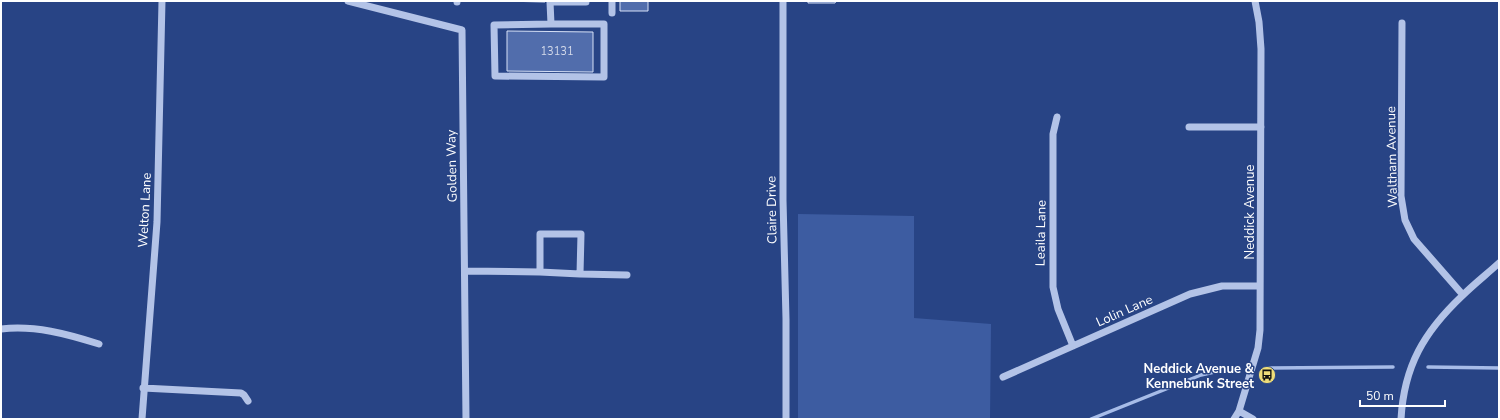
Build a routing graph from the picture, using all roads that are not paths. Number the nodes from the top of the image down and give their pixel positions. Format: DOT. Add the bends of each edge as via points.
graph roads {
  1 [pos="162,1"];
  2 [pos="348,1"];
  3 [pos="612,1"];
  4 [pos="783,1"];
  5 [pos="1255,1"];
  6 [pos="550,2"];
  7 [pos="586,2"];
  8 [pos="612,13"];
  9 [pos="1402,23"];
  10 [pos="551,24"];
  11 [pos="1057,117"];
  12 [pos="1189,127"];
  13 [pos="1261,127"];
  14 [pos="1499,263"];
  15 [pos="465,271"];
  16 [pos="540,272"];
  17 [pos="580,274"];
  18 [pos="627,275"];
  19 [pos="1260,286"];
  20 [pos="1463,295"];
  21 [pos="1,329"];
  22 [pos="99,344"];
  23 [pos="1073,346"];
  24 [pos="1003,377"];
  25 [pos="143,388"];
  26 [pos="248,401"];
  27 [pos="1239,411"];
  28 [pos="142,419"];
  29 [pos="466,419"];
  30 [pos="786,419"];
  31 [pos="1234,419"];
  32 [pos="1253,419"];
  33 [pos="1401,419"];
  1 -- 25 [label="street, Welton Lane" via="157,222"];
  2 -- 15 [label="street, Golden Way" via="462,30"];
  3 -- 8 [label="street"];
  4 -- 30 [label="street, Claire Drive"];
  5 -- 13 [label="street, Neddick Avenue" via="1260,38"];
  6 -- 7 [label="street"];
  6 -- 10 [label="street"];
  9 -- 20 [label="street, Waltham Avenue" via="1402,209 1414,239"];
  10 -- 10 [label="street" via="604,24 604,78 495,76 494,25"];
  11 -- 23 [label="street, Leaila Lane" via="1053,134 1052,274 1054,300"];
  12 -- 13 [label="street"];
  13 -- 19 [label="street, Neddick Avenue"];
  14 -- 20 [label="street"];
  15 -- 16 [label="street"];
  15 -- 29 [label="street, Golden Way"];
  16 -- 17 [label="street"];
  16 -- 17 [label="street" via="540,234 581,234"];
  17 -- 18 [label="street"];
  19 -- 23 [label="street, Lolin Lane" via="1222,286 1190,294"];
  19 -- 27 [label="street, Neddick Avenue" via="1258,348"];
  20 -- 33 [label="street" via="1435,324 1418,350 1406,381"];
  21 -- 22 [label="street" via="14,327 63,333"];
  23 -- 24 [label="street, Lolin Lane"];
  25 -- 26 [label="street" via="241,393"];
  25 -- 28 [label="street, Welton Lane"];
  27 -- 31 [label="street, Neddick Avenue"];
  27 -- 32 [label="street"];
}
